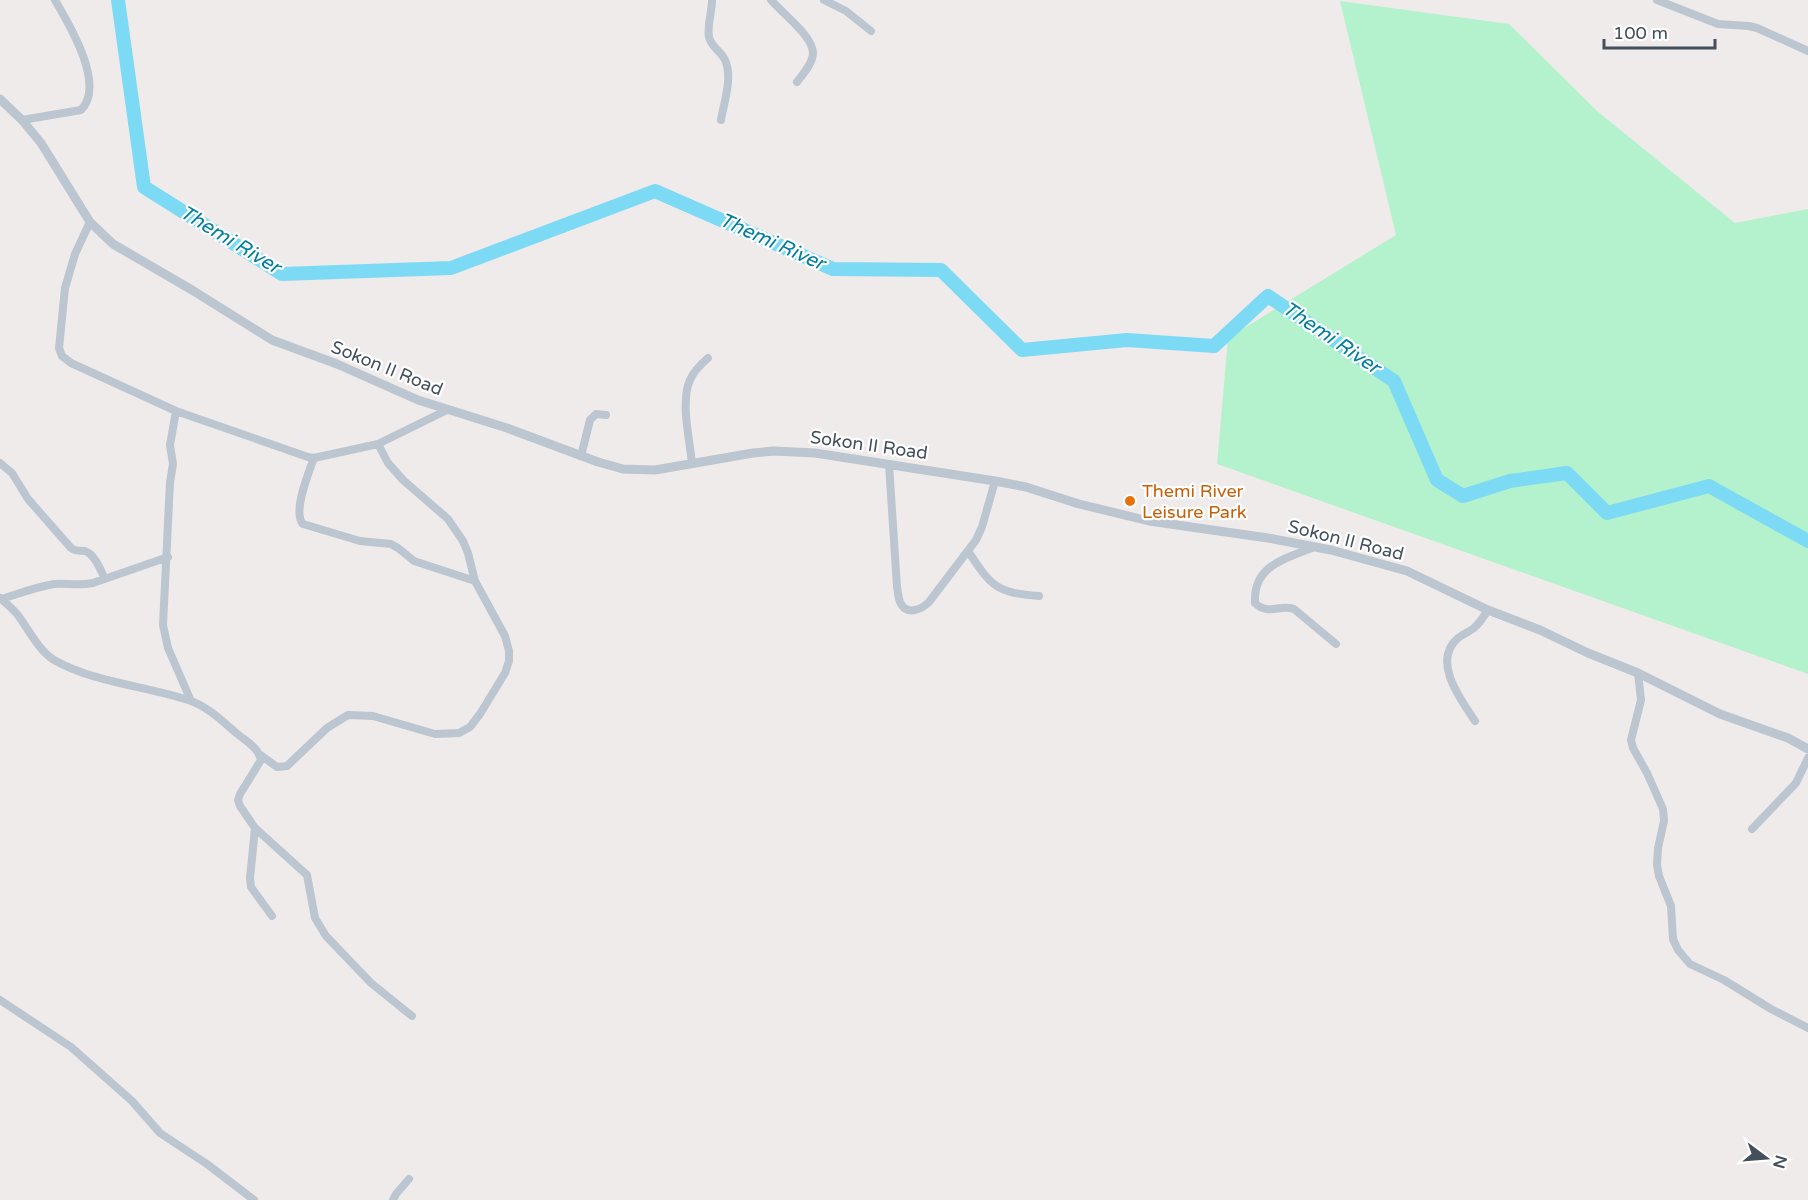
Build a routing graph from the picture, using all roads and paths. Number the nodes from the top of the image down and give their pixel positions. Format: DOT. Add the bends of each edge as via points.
graph roads {
  1 [pos="55,0"];
  2 [pos="712,0"];
  3 [pos="771,0"];
  4 [pos="824,0"];
  5 [pos="1657,0"];
  6 [pos="871,31"];
  7 [pos="1808,51"];
  8 [pos="797,82"];
  9 [pos="0,99"];
  10 [pos="22,120"];
  11 [pos="721,120"];
  12 [pos="90,222"];
  13 [pos="708,358"];
  14 [pos="447,410"];
  15 [pos="176,411"];
  16 [pos="606,415"];
  17 [pos="378,444"];
  18 [pos="581,456"];
  19 [pos="314,458"];
  20 [pos="0,463"];
  21 [pos="692,464"];
  22 [pos="889,464"];
  23 [pos="995,481"];
  24 [pos="1314,548"];
  25 [pos="968,551"];
  26 [pos="168,557"];
  27 [pos="105,579"];
  28 [pos="476,581"];
  29 [pos="1039,596"];
  30 [pos="1,598"];
  31 [pos="1488,610"];
  32 [pos="1336,644"];
  33 [pos="1638,673"];
  34 [pos="191,701"];
  35 [pos="1475,722"];
  36 [pos="1808,749"];
  37 [pos="259,754"];
  38 [pos="1808,758"];
  39 [pos="255,828"];
  40 [pos="1752,829"];
  41 [pos="272,916"];
  42 [pos="0,1000"];
  43 [pos="412,1016"];
  44 [pos="1808,1028"];
  45 [pos="409,1179"];
  46 [pos="254,1200"];
  47 [pos="393,1200"];
  1 -- 10 [label="street" via="87,68 88,99 81,111"];
  2 -- 11 [label="street" via="709,37 728,67"];
  3 -- 8 [label="street" via="804,34 813,51"];
  4 -- 6 [label="street"];
  5 -- 7 [label="street" via="1718,24 1757,28"];
  9 -- 10 [label="street, Sokon II Road"];
  10 -- 12 [label="street, Sokon II Road" via="41,143"];
  12 -- 14 [label="street, Sokon II Road" via="113,244 272,340"];
  12 -- 15 [label="street" via="65,288 59,348 62,356"];
  13 -- 21 [label="street" via="690,380 686,397"];
  14 -- 17 [label="street"];
  14 -- 18 [label="street, Sokon II Road"];
  15 -- 19 [label="street"];
  15 -- 26 [label="street" via="170,448 173,464"];
  16 -- 18 [label="street" via="596,414 590,420"];
  17 -- 19 [label="street"];
  17 -- 28 [label="street" via="403,480 448,519 468,553"];
  18 -- 21 [label="street, Sokon II Road" via="639,471"];
  19 -- 28 [label="street" via="299,510 303,524 372,544 391,544 414,561"];
  20 -- 27 [label="street" via="70,548 90,554"];
  21 -- 22 [label="street, Sokon II Road" via="774,451"];
  22 -- 23 [label="street, Sokon II Road"];
  22 -- 25 [label="street" via="897,587 904,608 923,608"];
  23 -- 24 [label="street, Sokon II Road" via="1130,517"];
  23 -- 25 [label="street" via="982,526"];
  24 -- 31 [label="street, Sokon II Road" via="1407,571"];
  24 -- 32 [label="street" via="1264,571 1257,583 1256,603 1269,610 1294,609"];
  25 -- 29 [label="street" via="984,576 1000,590"];
  26 -- 27 [label="street"];
  26 -- 34 [label="street" via="165,636"];
  27 -- 30 [label="street" via="85,585 47,586"];
  28 -- 37 [label="street" via="505,636 509,661 470,727 459,733 435,734 373,716 353,715 327,728 287,766 278,767"];
  30 -- 34 [label="street" via="56,661"];
  31 -- 33 [label="street, Sokon II Road"];
  31 -- 35 [label="street" via="1475,628 1455,642 1448,656 1449,676"];
  33 -- 36 [label="street, Sokon II Road" via="1720,714"];
  33 -- 44 [label="street" via="1641,700 1631,740 1663,809 1657,865 1671,906 1673,939 1678,950 1690,964"];
  34 -- 37 [label="street" via="218,718"];
  37 -- 39 [label="street" via="261,760 238,800"];
  38 -- 40 [label="street" via="1796,783"];
  39 -- 41 [label="street" via="251,887"];
  39 -- 43 [label="street" via="307,875 313,911 326,936 371,983"];
  42 -- 46 [label="street" via="71,1047 132,1101 160,1133"];
  45 -- 47 [label="street"];
}
